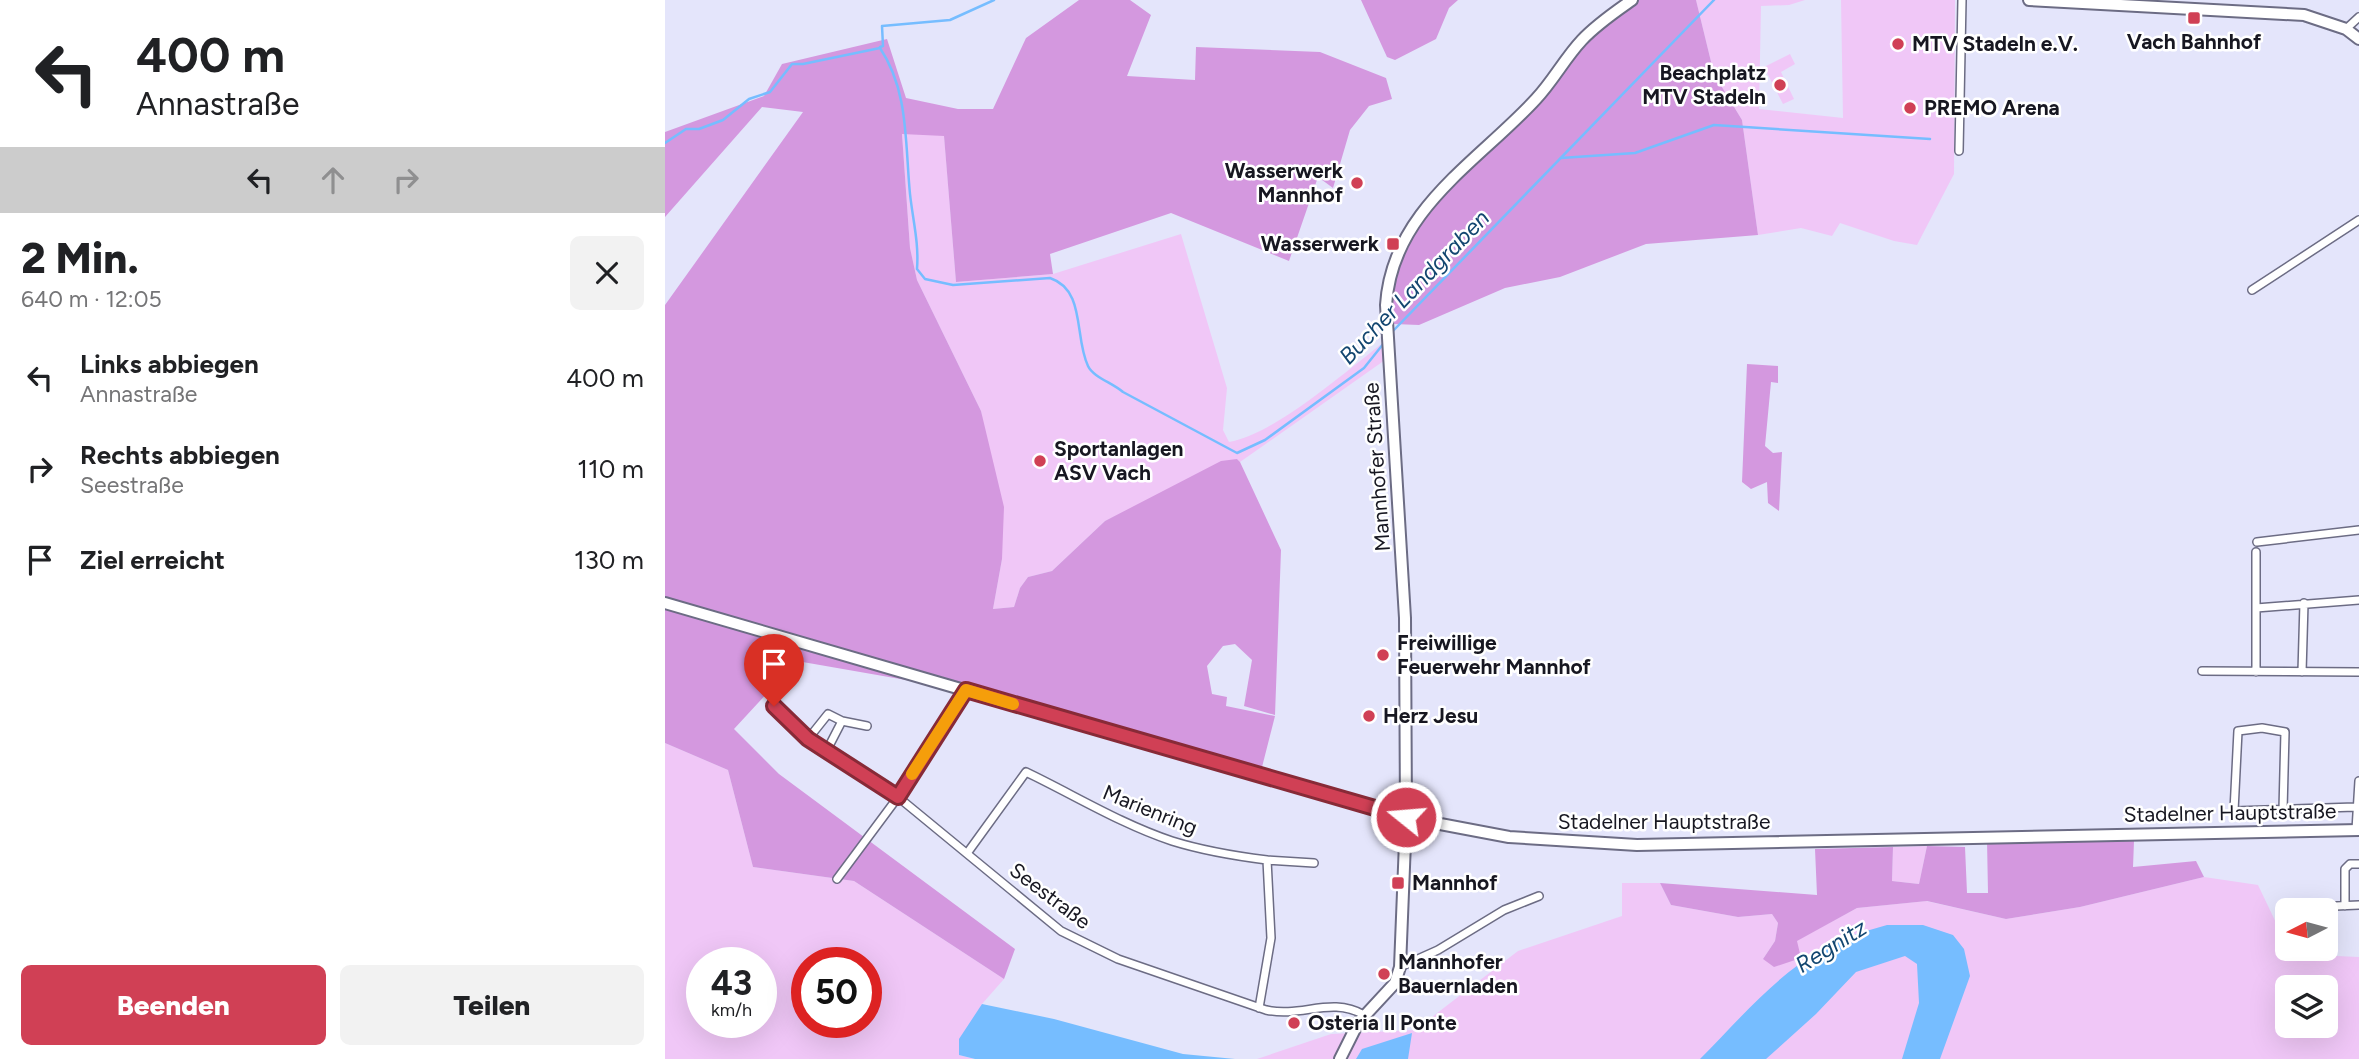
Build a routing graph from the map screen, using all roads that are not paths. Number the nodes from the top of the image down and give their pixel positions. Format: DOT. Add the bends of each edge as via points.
graph roads {
  1 [pos="1632,0"];
  2 [pos="1962,0"];
  3 [pos="2029,0"];
  4 [pos="2359,16"];
  5 [pos="2346,29"];
  6 [pos="2359,39"];
  7 [pos="1959,150"];
  8 [pos="2359,220"];
  9 [pos="2252,290"];
  10 [pos="2359,530"];
  11 [pos="2257,542"];
  12 [pos="2256,552"];
  13 [pos="2359,600"];
  14 [pos="665,603"];
  15 [pos="2304,603"];
  16 [pos="2256,608"];
  17 [pos="2202,671"];
  18 [pos="2256,671"];
  19 [pos="2302,672"];
  20 [pos="2359,672"];
  21 [pos="966,690"];
  22 [pos="774,706"];
  23 [pos="842,721"];
  24 [pos="867,726"];
  25 [pos="808,739"];
  26 [pos="827,750"];
  27 [pos="2359,781"];
  28 [pos="898,797"];
  29 [pos="2355,807"];
  30 [pos="2283,810"];
  31 [pos="1406,817"];
  32 [pos="2357,830"];
  33 [pos="968,852"];
  34 [pos="1267,860"];
  35 [pos="1314,863"];
  36 [pos="2359,864"];
  37 [pos="837,879"];
  38 [pos="1539,896"];
  39 [pos="2359,905"];
  40 [pos="2338,906"];
  41 [pos="2345,906"];
  42 [pos="1400,967"];
  43 [pos="1259,1008"];
  44 [pos="1364,1015"];
  45 [pos="1340,1059"];
  1 -- 31 [label="main road, Mannhofer Straße" via="1582,40 1538,97 1416,219 1391,270 1387,321 1405,618"];
  2 -- 7 [label="street"];
  3 -- 5 [label="main road" via="2304,15"];
  4 -- 5 [label="street"];
  5 -- 6 [label="main road"];
  8 -- 9 [label="street"];
  10 -- 11 [label="street"];
  12 -- 16 [label="street"];
  13 -- 15 [label="street"];
  14 -- 21 [label="main road, Stadelner Hauptstraße"];
  15 -- 16 [label="street"];
  15 -- 19 [label="street"];
  16 -- 18 [label="street"];
  17 -- 18 [label="street"];
  18 -- 19 [label="street"];
  19 -- 20 [label="street"];
  21 -- 28 [label="street"];
  21 -- 31 [label="main road, Stadelner Hauptstraße"];
  22 -- 25 [label="street, Seestraße"];
  23 -- 24 [label="street"];
  23 -- 25 [label="street" via="828,714"];
  23 -- 26 [label="street"];
  25 -- 26 [label="street, Seestraße"];
  26 -- 28 [label="street, Seestraße"];
  27 -- 29 [label="street"];
  28 -- 33 [label="street, Seestraße"];
  28 -- 37 [label="street"];
  29 -- 30 [label="street"];
  29 -- 32 [label="street"];
  30 -- 30 [label="street" via="2234,811 2238,730 2262,728 2285,733"];
  31 -- 32 [label="main road, Stadelner Hauptstraße" via="1509,836 1610,845"];
  31 -- 42 [label="main road, Mannhofer Straße"];
  33 -- 34 [label="street, Marienring" via="1026,772 1171,840 1225,855"];
  33 -- 43 [label="street, Seestraße" via="1040,916 1084,944"];
  34 -- 35 [label="street, Marienring"];
  34 -- 43 [label="street" via="1271,938"];
  36 -- 41 [label="street" via="2345,869"];
  38 -- 42 [label="street" via="1504,909 1438,950"];
  39 -- 41 [label="street"];
  40 -- 41 [label="street"];
  42 -- 44 [label="main road, Mannhofer Straße" via="1395,983"];
  43 -- 44 [label="street, Seestraße" via="1278,1013 1349,1006"];
  44 -- 45 [label="main road, Mannhofer Straße"];
}
